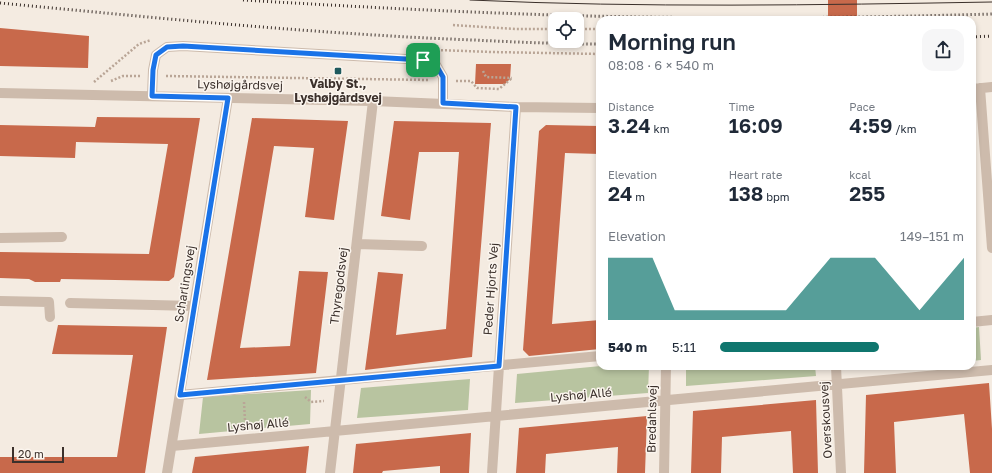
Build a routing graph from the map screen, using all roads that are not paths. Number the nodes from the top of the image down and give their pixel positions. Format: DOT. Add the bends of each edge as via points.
graph roads {
  1 [pos="992,87"];
  2 [pos="976,88"];
  3 [pos="0,93"];
  4 [pos="152,96"];
  5 [pos="228,98"];
  6 [pos="373,101"];
  7 [pos="443,103"];
  8 [pos="516,107"];
  9 [pos="596,108"];
  10 [pos="62,237"];
  11 [pos="0,238"];
  12 [pos="357,244"];
  13 [pos="422,246"];
  14 [pos="992,248"];
  15 [pos="0,301"];
  16 [pos="70,303"];
  17 [pos="194,306"];
  18 [pos="50,317"];
  19 [pos="992,320"];
  20 [pos="976,322"];
  21 [pos="596,356"];
  22 [pos="499,366"];
  23 [pos="666,370"];
  24 [pos="836,370"];
  25 [pos="992,370"];
  26 [pos="341,380"];
  27 [pos="837,384"];
  28 [pos="180,395"];
  29 [pos="665,400"];
  30 [pos="495,416"];
  31 [pos="335,431"];
  32 [pos="172,446"];
  33 [pos="167,473"];
  34 [pos="330,473"];
  35 [pos="492,473"];
  36 [pos="664,473"];
  37 [pos="841,473"];
  1 -- 2 [label="street"];
  2 -- 14 [label="street"];
  3 -- 4 [label="street, Lyshøjgårdsvej"];
  4 -- 5 [label="street, Lyshøjgårdsvej"];
  4 -- 7 [label="street" via="152,75 156,55 167,47 183,46 423,60 436,65 443,77"];
  5 -- 6 [label="street, Lyshøjgårdsvej"];
  5 -- 17 [label="street, Scharlingsvej"];
  6 -- 7 [label="street, Lyshøjgårdsvej"];
  6 -- 12 [label="street, Thyregodsvej"];
  7 -- 8 [label="street, Lyshøjgårdsvej"];
  8 -- 9 [label="street, Lyshøjgårdsvej"];
  8 -- 22 [label="street, Peder Hjorts Vej"];
  10 -- 11 [label="street"];
  12 -- 13 [label="street"];
  12 -- 26 [label="street, Thyregodsvej"];
  15 -- 18 [label="street" via="49,302"];
  16 -- 17 [label="street"];
  17 -- 28 [label="street, Scharlingsvej"];
  19 -- 20 [label="street"];
  21 -- 22 [label="street"];
  22 -- 26 [label="street"];
  22 -- 30 [label="street, Peder Hjorts Vej"];
  23 -- 29 [label="street, Bredahlsvej"];
  24 -- 27 [label="street, Overskousvej"];
  25 -- 27 [label="street, Lyshøj Allé"];
  26 -- 28 [label="street"];
  26 -- 31 [label="street, Thyregodsvej"];
  27 -- 29 [label="street, Lyshøj Allé"];
  27 -- 37 [label="street, Overskousvej"];
  28 -- 32 [label="street, Scharlingsvej"];
  29 -- 30 [label="street, Lyshøj Allé"];
  29 -- 36 [label="street, Bredahlsvej"];
  30 -- 31 [label="street, Lyshøj Allé"];
  30 -- 35 [label="street, Peder Hjorts Vej"];
  31 -- 32 [label="street, Lyshøj Allé"];
  31 -- 34 [label="street, Thyregodsvej"];
  32 -- 33 [label="street, Scharlingsvej"];
}
